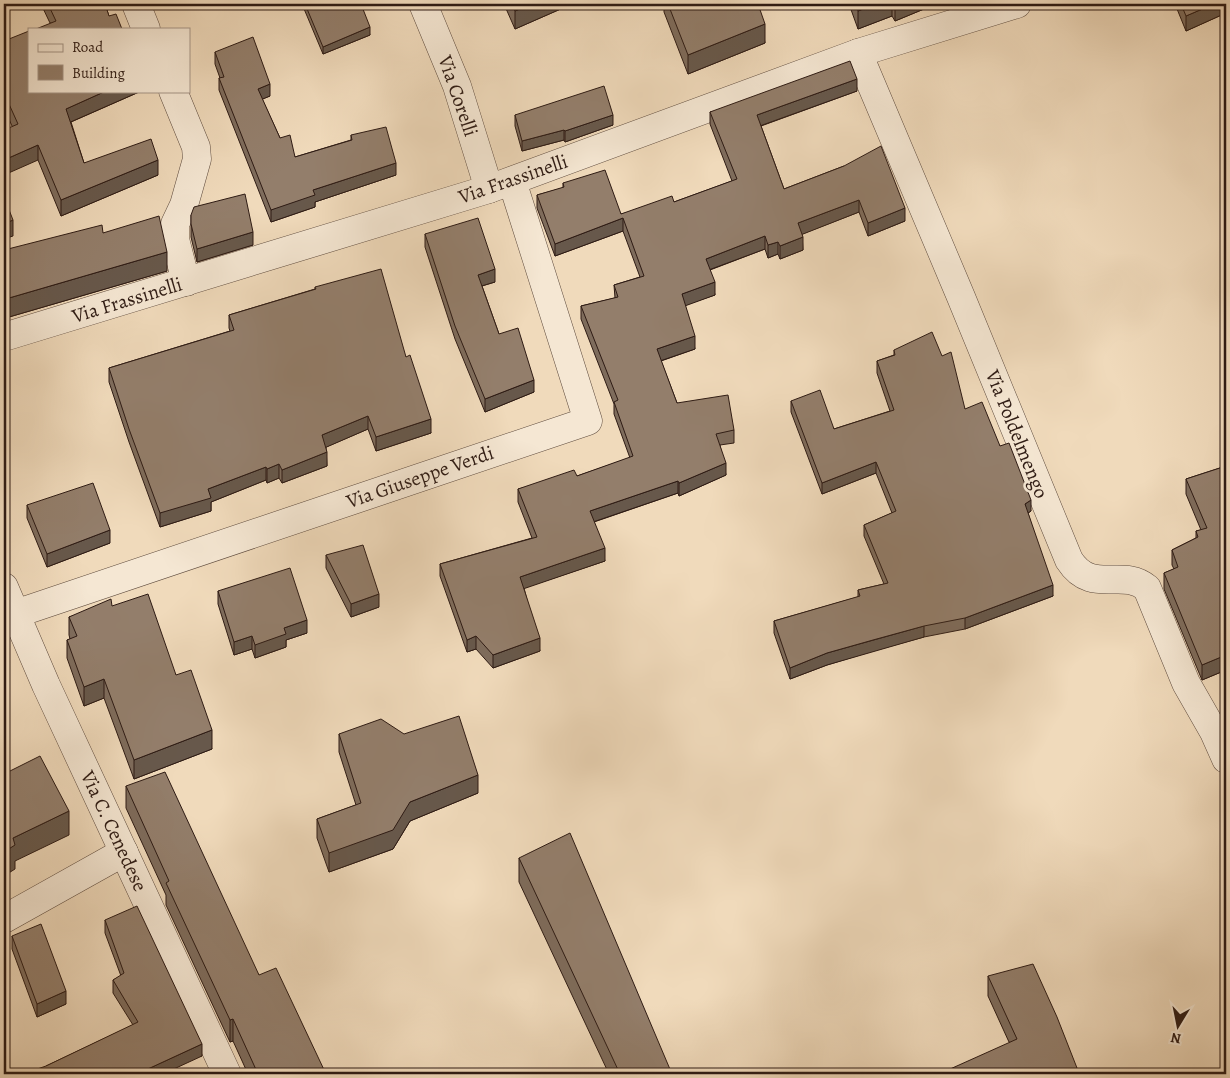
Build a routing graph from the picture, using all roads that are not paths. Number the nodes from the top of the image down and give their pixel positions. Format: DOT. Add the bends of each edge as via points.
graph roads {
  1 [pos="136,4"];
  2 [pos="423,4"];
  3 [pos="1017,4"];
  4 [pos="146,28"];
  5 [pos="858,53"];
  6 [pos="172,92"];
  7 [pos="501,185"];
  8 [pos="186,282"];
  9 [pos="4,337"];
  10 [pos="4,587"];
  11 [pos="15,614"];
  12 [pos="1226,759"];
  13 [pos="124,852"];
  14 [pos="4,919"];
  15 [pos="228,1074"];
  1 -- 4 [label="street"];
  2 -- 7 [label="street, Via Corelli"];
  3 -- 5 [label="street, Via Frassinelli"];
  5 -- 7 [label="street, Via Frassinelli"];
  5 -- 12 [label="street, Via Poldelmengo" via="1069,560 1078,572 1095,580 1135,580 1147,588 1186,683"];
  6 -- 8 [label="street" via="196,147 197,159 175,224"];
  7 -- 8 [label="street, Via Frassinelli"];
  7 -- 11 [label="street, Via Giuseppe Verdi" via="588,421"];
  8 -- 9 [label="street, Via Frassinelli"];
  10 -- 11 [label="street, Via C. Cenedese"];
  11 -- 13 [label="street, Via C. Cenedese"];
  13 -- 14 [label="street"];
  13 -- 15 [label="street, Via C. Cenedese"];
}
